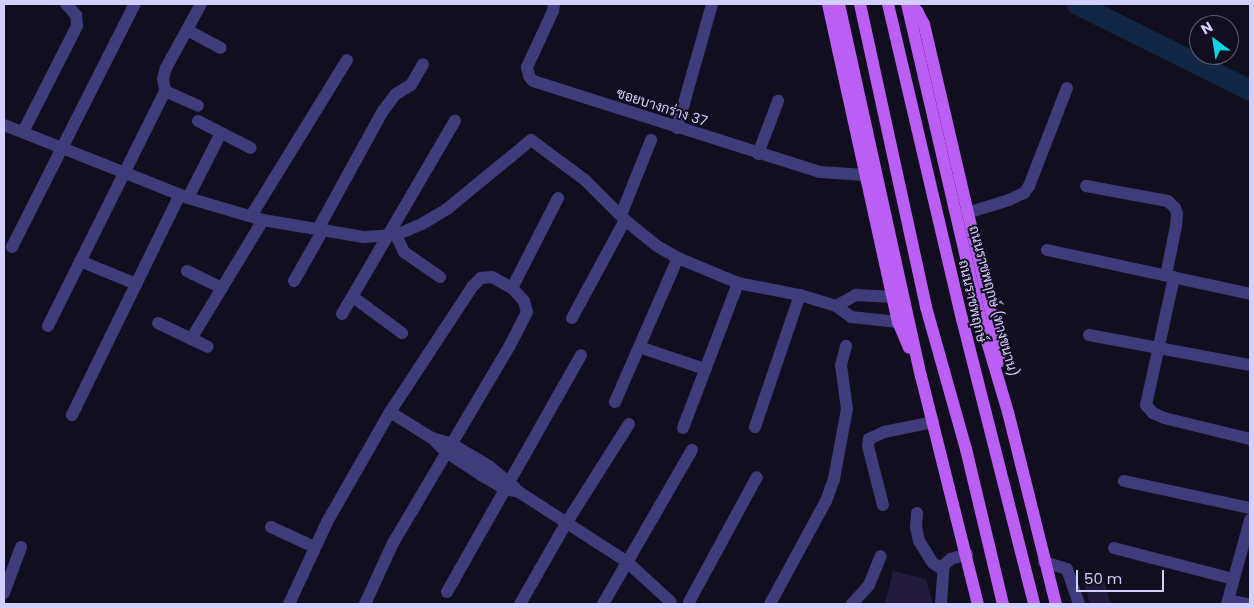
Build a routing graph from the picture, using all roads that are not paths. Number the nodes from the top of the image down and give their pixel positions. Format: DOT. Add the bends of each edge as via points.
graph roads {
  1 [pos="66,4"];
  2 [pos="134,4"];
  3 [pos="201,4"];
  4 [pos="554,4"];
  5 [pos="712,4"];
  6 [pos="828,4"];
  7 [pos="839,4"];
  8 [pos="888,4"];
  9 [pos="908,4"];
  10 [pos="861,9"];
  11 [pos="187,30"];
  12 [pos="222,48"];
  13 [pos="346,60"];
  14 [pos="423,64"];
  15 [pos="1067,88"];
  16 [pos="165,91"];
  17 [pos="778,101"];
  18 [pos="198,106"];
  19 [pos="456,121"];
  20 [pos="198,122"];
  21 [pos="4,125"];
  22 [pos="677,128"];
  23 [pos="23,132"];
  24 [pos="222,133"];
  25 [pos="651,140"];
  26 [pos="62,146"];
  27 [pos="251,148"];
  28 [pos="758,154"];
  29 [pos="124,173"];
  30 [pos="865,175"];
  31 [pos="1086,186"];
  32 [pos="184,197"];
  33 [pos="558,198"];
  34 [pos="968,213"];
  35 [pos="623,217"];
  36 [pos="257,218"];
  37 [pos="320,229"];
  38 [pos="392,236"];
  39 [pos="12,247"];
  40 [pos="1048,250"];
  41 [pos="678,258"];
  42 [pos="80,261"];
  43 [pos="187,271"];
  44 [pos="1170,276"];
  45 [pos="440,277"];
  46 [pos="294,281"];
  47 [pos="738,283"];
  48 [pos="136,284"];
  49 [pos="222,288"];
  50 [pos="512,288"];
  51 [pos="1250,294"];
  52 [pos="800,295"];
  53 [pos="353,297"];
  54 [pos="893,298"];
  55 [pos="836,306"];
  56 [pos="342,314"];
  57 [pos="572,318"];
  58 [pos="898,322"];
  59 [pos="158,323"];
  60 [pos="48,326"];
  61 [pos="402,333"];
  62 [pos="1089,335"];
  63 [pos="191,339"];
  64 [pos="846,346"];
  65 [pos="208,347"];
  66 [pos="639,348"];
  67 [pos="1159,349"];
  68 [pos="581,355"];
  69 [pos="1250,365"];
  70 [pos="705,369"];
  71 [pos="921,376"];
  72 [pos="615,402"];
  73 [pos="390,412"];
  74 [pos="1008,412"];
  75 [pos="72,415"];
  76 [pos="933,422"];
  77 [pos="629,424"];
  78 [pos="755,427"];
  79 [pos="683,428"];
  80 [pos="1250,439"];
  81 [pos="448,448"];
  82 [pos="692,450"];
  83 [pos="757,477"];
  84 [pos="1124,481"];
  85 [pos="507,485"];
  86 [pos="883,505"];
  87 [pos="1250,508"];
  88 [pos="917,513"];
  89 [pos="1250,520"];
  90 [pos="567,522"];
  91 [pos="271,527"];
  92 [pos="314,546"];
  93 [pos="21,547"];
  94 [pos="1114,548"];
  95 [pos="967,554"];
  96 [pos="881,556"];
  97 [pos="1022,556"];
  98 [pos="627,562"];
  99 [pos="1044,562"];
  100 [pos="993,563"];
  101 [pos="943,570"];
  102 [pos="1233,579"];
  103 [pos="446,592"];
  104 [pos="4,593"];
  105 [pos="1227,602"];
  106 [pos="671,603"];
  107 [pos="690,603"];
  108 [pos="289,604"];
  109 [pos="366,604"];
  110 [pos="520,604"];
  111 [pos="603,604"];
  112 [pos="770,604"];
  113 [pos="852,604"];
  114 [pos="941,604"];
  115 [pos="978,604"];
  116 [pos="996,604"];
  117 [pos="1003,604"];
  118 [pos="1034,604"];
  119 [pos="1043,604"];
  120 [pos="1056,604"];
  121 [pos="1079,604"];
  122 [pos="1247,604"];
  1 -- 23 [label="street" via="76,15 77,26"];
  2 -- 26 [label="street"];
  3 -- 11 [label="street"];
  4 -- 22 [label="street, ซอยบางกร่าง 37" via="527,67 533,81"];
  5 -- 22 [label="street"];
  6 -- 30 [label="main road"];
  7 -- 71 [label="main road"];
  8 -- 97 [label="main road, ถนนราชพฤกษ์"];
  9 -- 34 [label="main road" via="924,24"];
  9 -- 74 [label="main road, ถนนราชพฤกษ์ (ทางขนาน)" via="981,321"];
  10 -- 100 [label="main road" via="926,307 966,448"];
  11 -- 12 [label="street"];
  11 -- 16 [label="street" via="166,68 163,79"];
  13 -- 36 [label="street"];
  14 -- 37 [label="street" via="411,85 396,94 383,112"];
  15 -- 34 [label="street" via="1024,193"];
  16 -- 18 [label="street"];
  16 -- 29 [label="street"];
  17 -- 28 [label="street"];
  19 -- 38 [label="street"];
  20 -- 24 [label="street"];
  21 -- 23 [label="street"];
  22 -- 28 [label="street, ซอยบางกร่าง 37"];
  23 -- 26 [label="street"];
  24 -- 27 [label="street"];
  24 -- 32 [label="street"];
  25 -- 35 [label="street"];
  26 -- 29 [label="street"];
  26 -- 39 [label="street"];
  28 -- 30 [label="street, ซอยบางกร่าง 37" via="820,172"];
  29 -- 32 [label="street"];
  29 -- 42 [label="street"];
  30 -- 54 [label="main road"];
  31 -- 44 [label="street" via="1168,201 1175,208"];
  32 -- 36 [label="street"];
  32 -- 48 [label="street"];
  33 -- 50 [label="street"];
  34 -- 74 [label="main road" via="994,324"];
  35 -- 38 [label="street" via="585,180 531,140 447,208 422,224"];
  35 -- 41 [label="street" via="657,246"];
  35 -- 57 [label="street"];
  36 -- 37 [label="street"];
  36 -- 49 [label="street"];
  37 -- 38 [label="street" via="364,237"];
  37 -- 46 [label="street"];
  38 -- 45 [label="street" via="404,252"];
  38 -- 53 [label="street"];
  40 -- 44 [label="street"];
  41 -- 47 [label="street"];
  41 -- 66 [label="street"];
  42 -- 48 [label="street"];
  42 -- 60 [label="street"];
  43 -- 49 [label="street"];
  44 -- 51 [label="street"];
  44 -- 67 [label="street"];
  47 -- 52 [label="street"];
  47 -- 70 [label="street"];
  48 -- 75 [label="street"];
  49 -- 63 [label="street"];
  50 -- 73 [label="street" via="492,278 486,277 477,282"];
  50 -- 81 [label="street" via="524,301 527,312"];
  52 -- 55 [label="street"];
  52 -- 78 [label="street"];
  53 -- 56 [label="street"];
  53 -- 61 [label="street"];
  54 -- 55 [label="street" via="856,295"];
  54 -- 58 [label="main road"];
  55 -- 58 [label="street" via="851,317"];
  58 -- 71 [label="main road"];
  59 -- 63 [label="street"];
  62 -- 67 [label="street"];
  63 -- 65 [label="street"];
  64 -- 112 [label="street" via="841,365 847,409 834,479 826,501"];
  66 -- 70 [label="street"];
  66 -- 72 [label="street"];
  67 -- 69 [label="street"];
  67 -- 80 [label="street" via="1146,405 1153,413"];
  68 -- 85 [label="street"];
  70 -- 79 [label="street"];
  71 -- 76 [label="main road"];
  73 -- 81 [label="street"];
  73 -- 92 [label="street"];
  74 -- 99 [label="main road, ถนนราชพฤกษ์ (ทางขนาน)"];
  76 -- 86 [label="street" via="884,432 869,439"];
  76 -- 95 [label="main road"];
  77 -- 90 [label="street"];
  81 -- 85 [label="street"];
  81 -- 109 [label="street" via="393,543"];
  82 -- 98 [label="street"];
  83 -- 107 [label="street"];
  84 -- 87 [label="street"];
  85 -- 90 [label="street"];
  85 -- 103 [label="street"];
  88 -- 101 [label="street" via="919,541"];
  89 -- 102 [label="street"];
  90 -- 98 [label="street"];
  90 -- 110 [label="street"];
  91 -- 92 [label="street"];
  92 -- 108 [label="street"];
  93 -- 104 [label="street"];
  94 -- 102 [label="street"];
  95 -- 101 [label="street" via="951,559"];
  95 -- 115 [label="main road"];
  96 -- 113 [label="street" via="870,585"];
  97 -- 118 [label="main road, ถนนราชพฤกษ์"];
  97 -- 119 [label="main road"];
  98 -- 106 [label="street"];
  98 -- 111 [label="street"];
  99 -- 120 [label="main road, ถนนราชพฤกษ์ (ทางขนาน)"];
  99 -- 121 [label="street" via="1067,569"];
  100 -- 116 [label="main road"];
  100 -- 117 [label="main road"];
  101 -- 114 [label="street"];
  102 -- 105 [label="street"];
  105 -- 122 [label="street"];
  106 -- 107 [label="street" via="680,598"];
}
